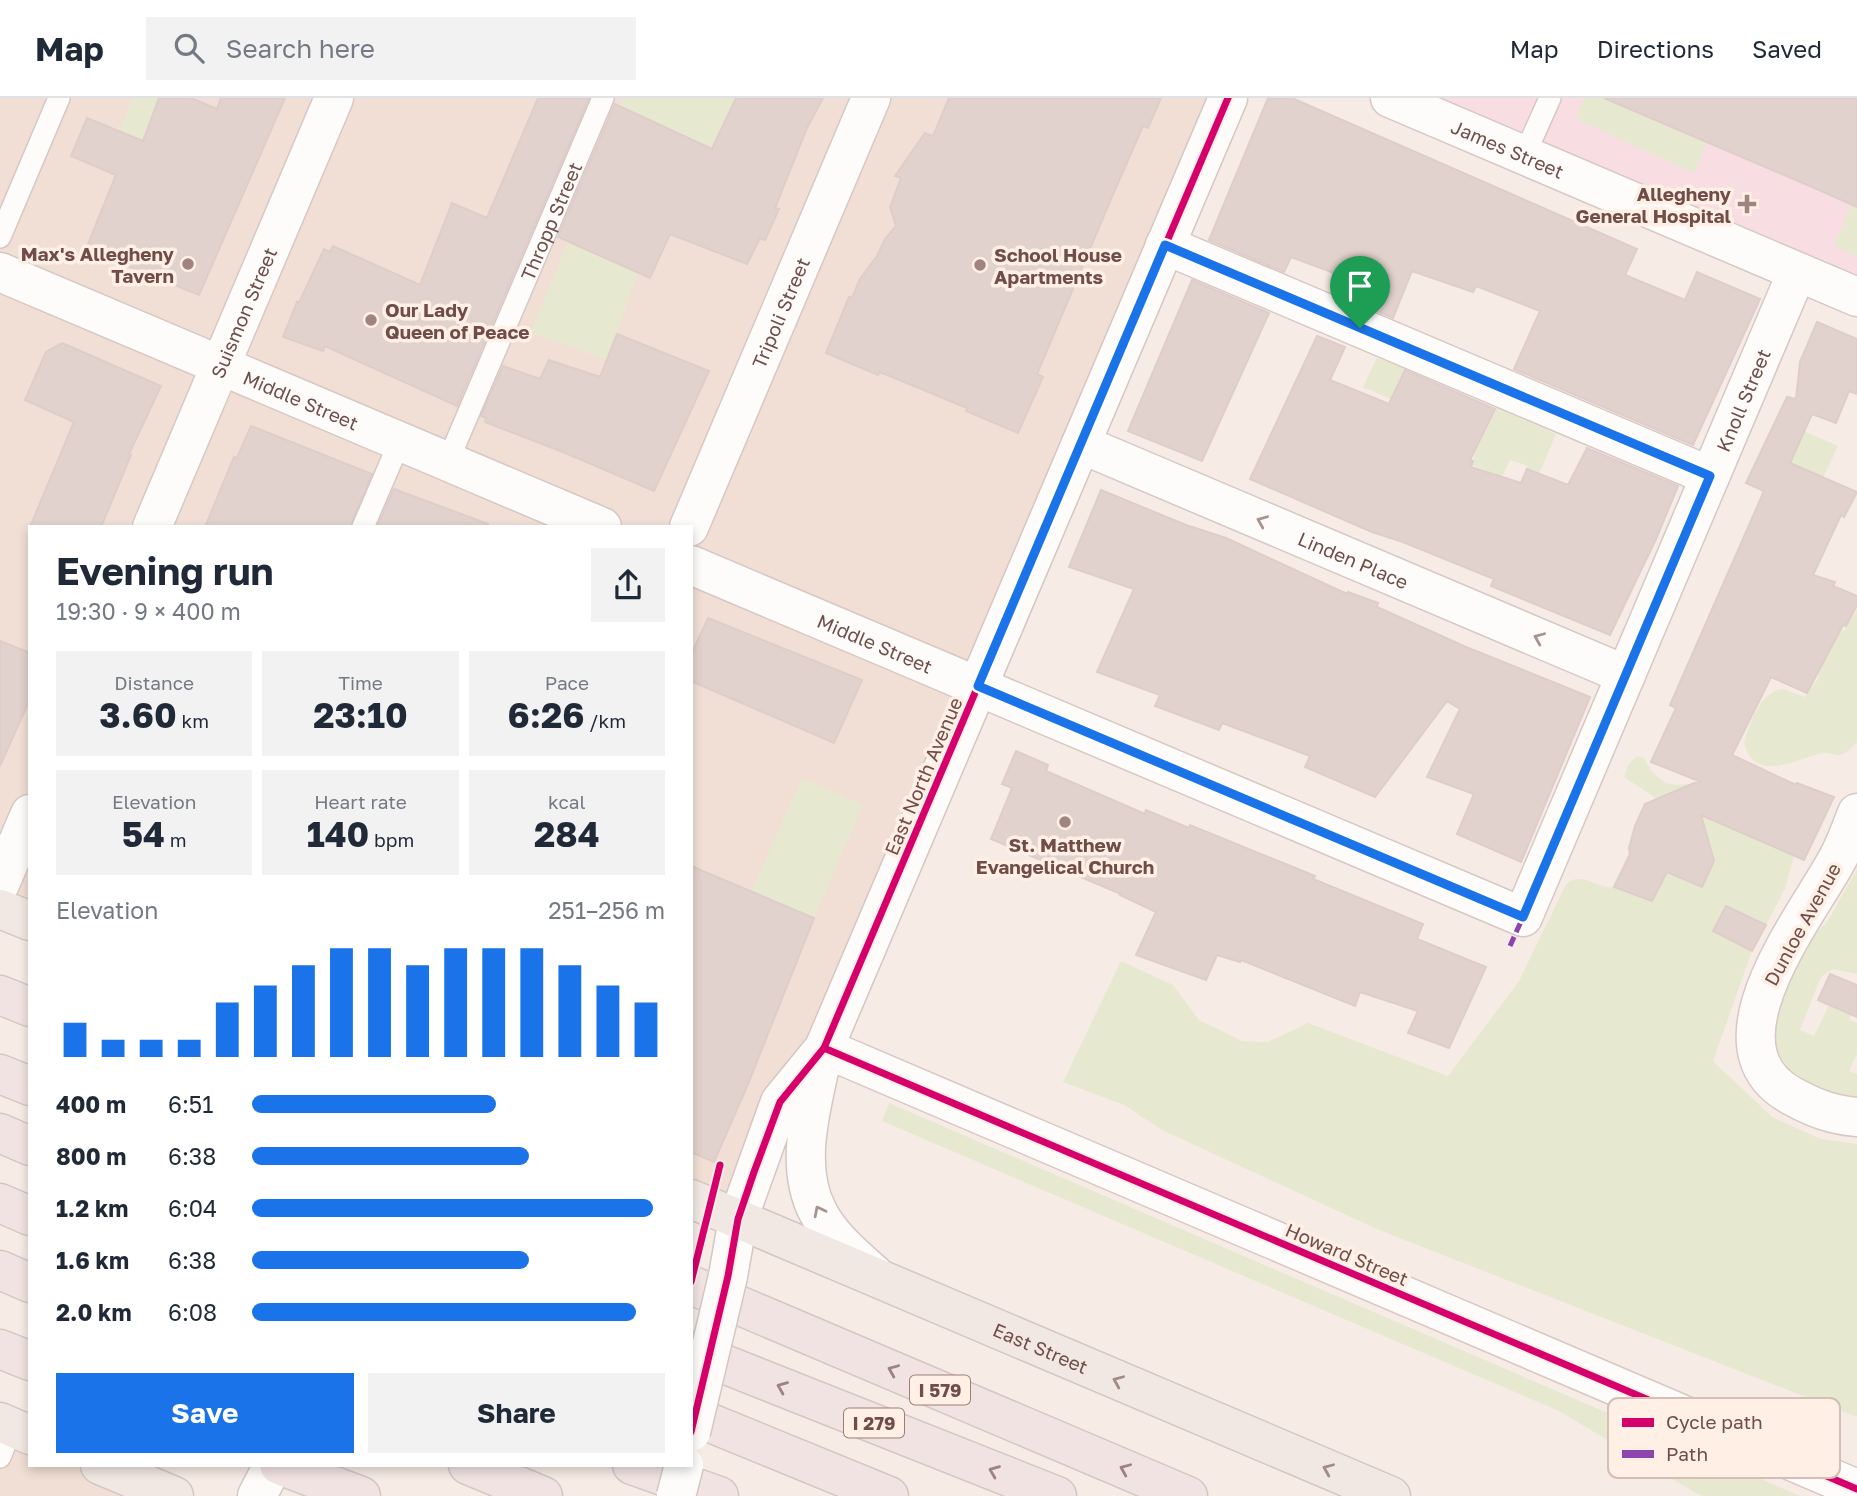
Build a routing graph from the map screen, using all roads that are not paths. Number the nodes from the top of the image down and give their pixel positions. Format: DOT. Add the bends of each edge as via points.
graph roads {
  1 [pos="59,98"];
  2 [pos="334,98"];
  3 [pos="603,98"];
  4 [pos="872,98"];
  5 [pos="1228,98"];
  6 [pos="1390,98"];
  7 [pos="1550,98"];
  8 [pos="1524,156"];
  9 [pos="0,237"];
  10 [pos="1165,245"];
  11 [pos="0,272"];
  12 [pos="1797,272"];
  13 [pos="1857,297"];
  14 [pos="220,365"];
  15 [pos="400,441"];
  16 [pos="1080,444"];
  17 [pos="448,461"];
  18 [pos="1710,476"];
  19 [pos="153,525"];
  20 [pos="364,525"];
  21 [pos="597,525"];
  22 [pos="690,525"];
  23 [pos="693,566"];
  24 [pos="1626,675"];
  25 [pos="978,686"];
  26 [pos="1857,813"];
  27 [pos="28,819"];
  28 [pos="0,884"];
  29 [pos="0,909"];
  30 [pos="1523,917"];
  31 [pos="28,920"];
  32 [pos="0,995"];
  33 [pos="28,1006"];
  34 [pos="824,1048"];
  35 [pos="0,1074"];
  36 [pos="28,1085"];
  37 [pos="1857,1117"];
  38 [pos="0,1133"];
  39 [pos="28,1145"];
  40 [pos="693,1200"];
  41 [pos="0,1203"];
  42 [pos="28,1215"];
  43 [pos="738,1219"];
  44 [pos="0,1270"];
  45 [pos="880,1280"];
  46 [pos="28,1282"];
  47 [pos="693,1286"];
  48 [pos="0,1349"];
  49 [pos="693,1352"];
  50 [pos="28,1360"];
  51 [pos="1644,1398"];
  52 [pos="693,1416"];
  53 [pos="693,1423"];
  54 [pos="105,1467"];
  55 [pos="272,1467"];
  56 [pos="284,1467"];
  57 [pos="473,1467"];
  58 [pos="638,1467"];
  59 [pos="683,1467"];
  60 [pos="1831,1478"];
  61 [pos="1857,1489"];
  62 [pos="174,1496"];
  63 [pos="257,1496"];
  64 [pos="361,1496"];
  65 [pos="543,1496"];
  66 [pos="676,1496"];
  67 [pos="719,1496"];
  68 [pos="889,1496"];
  69 [pos="1057,1496"];
  70 [pos="1188,1496"];
  71 [pos="1391,1496"];
  1 -- 9 [label="lane"];
  2 -- 14 [label="street, Suismon Street"];
  3 -- 17 [label="lane, Thropp Street"];
  4 -- 22 [label="street, Tripoli Street"];
  5 -- 10 [label="street, East North Avenue"];
  6 -- 8 [label="street, James Street"];
  7 -- 8 [label="lane"];
  8 -- 12 [label="street, James Street"];
  10 -- 16 [label="street, East North Avenue"];
  10 -- 18 [label="street"];
  11 -- 14 [label="street, Middle Street"];
  12 -- 13 [label="street, James Street"];
  12 -- 18 [label="street, Knoll Street"];
  14 -- 15 [label="street, Middle Street"];
  14 -- 19 [label="street, Suismon Street"];
  15 -- 17 [label="street, Middle Street"];
  15 -- 20 [label="lane"];
  24 -- 16 [label="street, Linden Place, one-way"];
  16 -- 25 [label="street, East North Avenue"];
  17 -- 21 [label="street, Middle Street"];
  18 -- 24 [label="street, Knoll Street"];
  23 -- 25 [label="street, Middle Street"];
  24 -- 30 [label="street, Knoll Street"];
  25 -- 30 [label="street, Middle Street"];
  25 -- 34 [label="street, East North Avenue"];
  26 -- 37 [label="street, Dunloe Avenue" via="1839,856 1770,979 1758,1010 1756,1037 1762,1067 1781,1090 1816,1109"];
  27 -- 28 [label="street"];
  29 -- 31 [label="main road"];
  32 -- 33 [label="highway"];
  34 -- 43 [label="street, East North Avenue" via="780,1102"];
  45 -- 34 [label="street, East North Avenue, one-way" via="836,1238 810,1191 806,1161 809,1127"];
  34 -- 51 [label="street, Howard Street"];
  35 -- 36 [label="highway"];
  38 -- 39 [label="highway"];
  40 -- 43 [label="main road, East Street"];
  41 -- 42 [label="highway"];
  43 -- 45 [label="main road, East Street"];
  43 -- 53 [label="street, East North Avenue, bridge"];
  44 -- 46 [label="highway"];
  71 -- 45 [label="main road, East Street, one-way"];
  70 -- 47 [label="highway, I 579, one-way"];
  48 -- 50 [label="highway"];
  69 -- 49 [label="highway, I 279, one-way"];
  52 -- 68 [label="highway"];
  54 -- 62 [label="main road"];
  55 -- 63 [label="street"];
  56 -- 64 [label="highway"];
  57 -- 65 [label="highway"];
  58 -- 67 [label="highway"];
  59 -- 66 [label="street, bridge"];
  60 -- 61 [label="street, Howard Street"];
}
